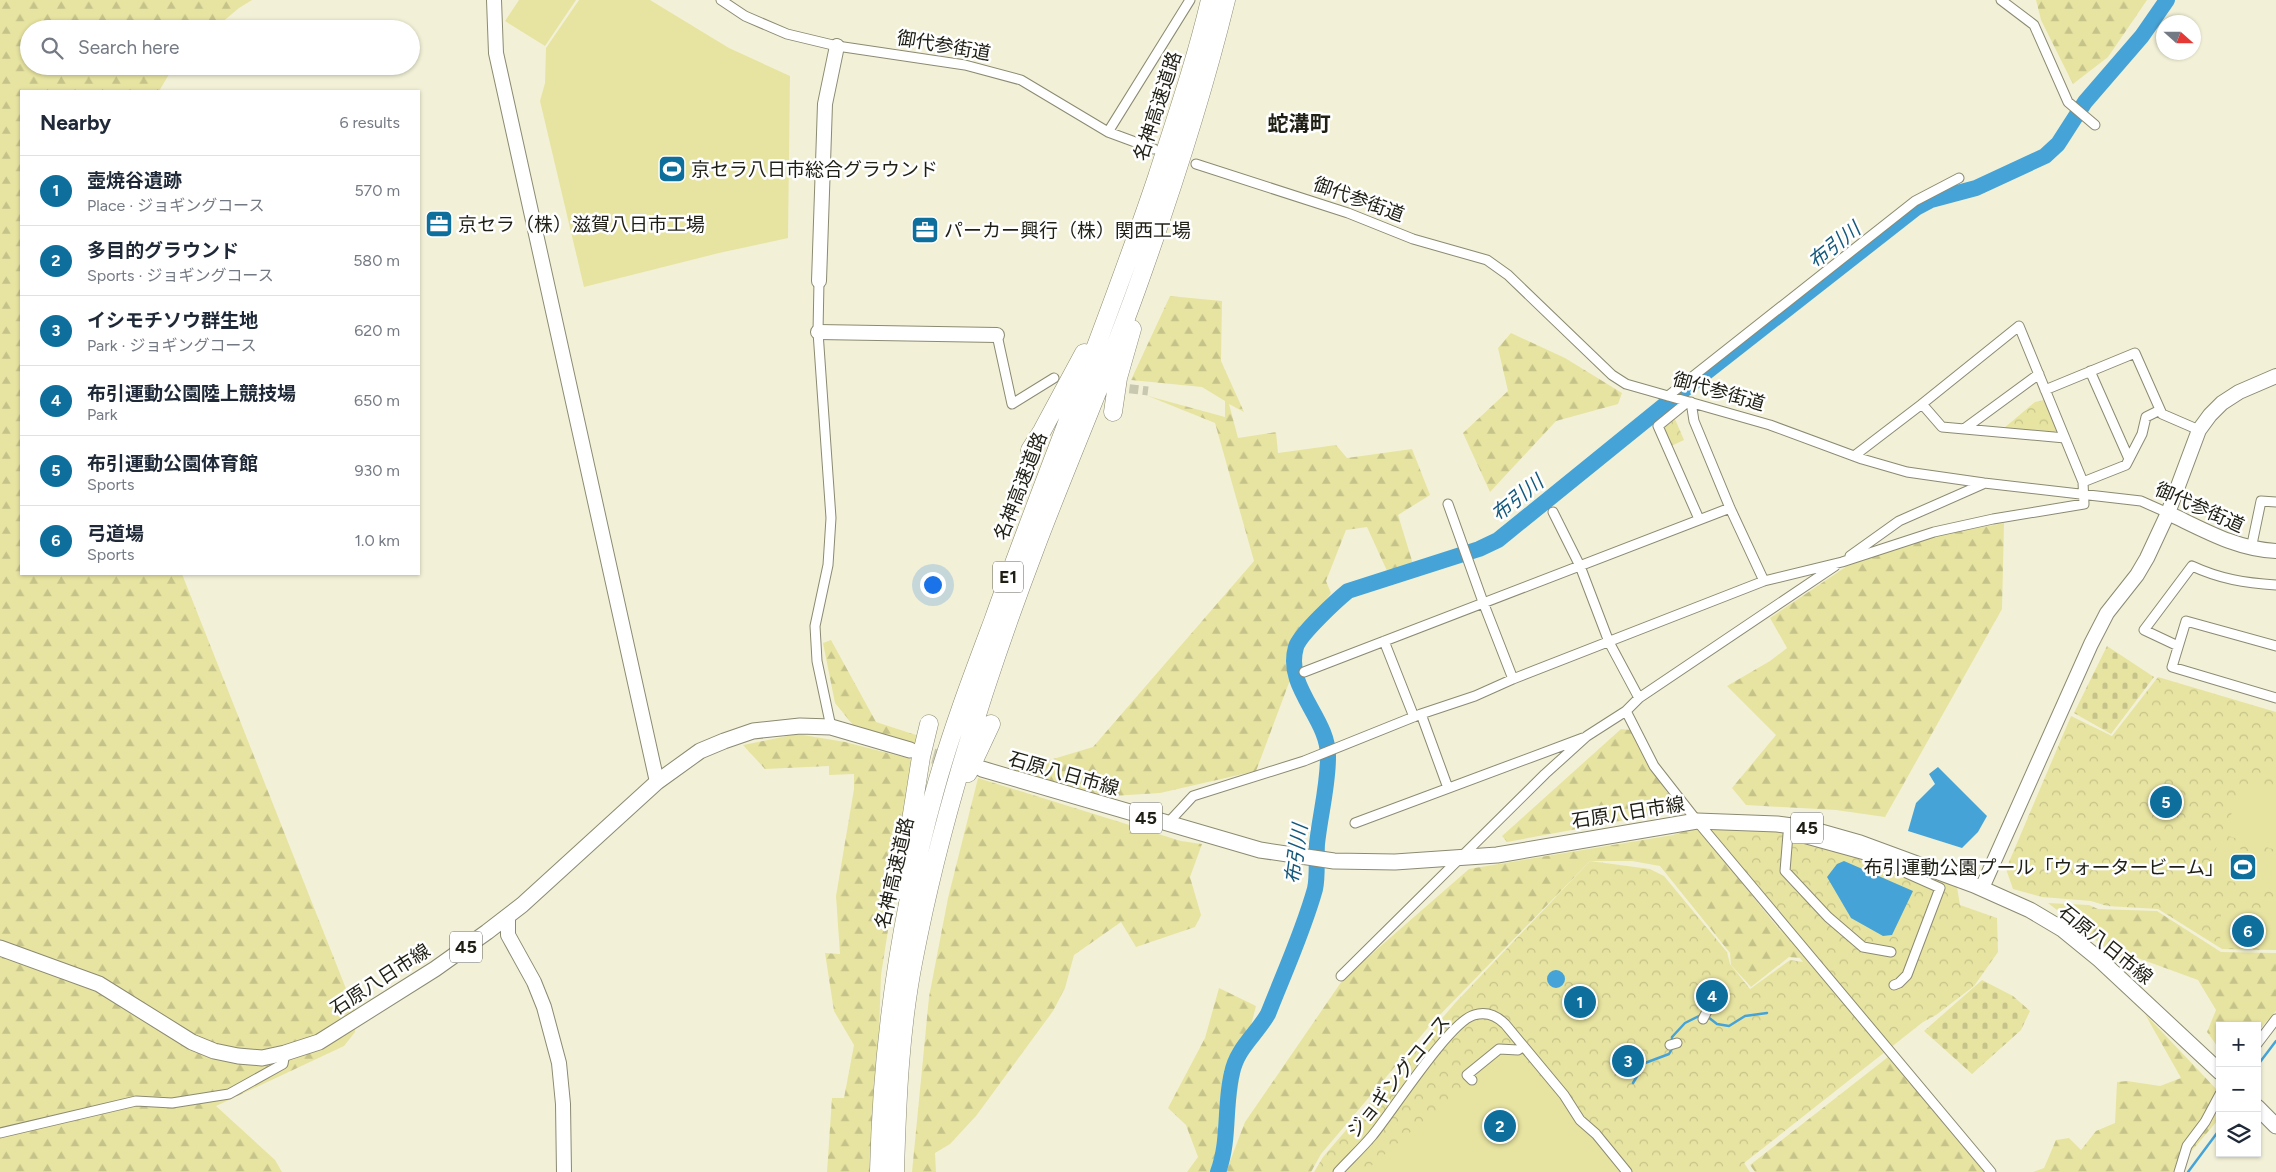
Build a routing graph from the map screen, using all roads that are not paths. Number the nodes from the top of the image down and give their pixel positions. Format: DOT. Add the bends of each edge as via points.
graph roads {
  1 [pos="494,0"];
  2 [pos="721,0"];
  3 [pos="1190,0"];
  4 [pos="1210,0"];
  5 [pos="1226,0"];
  6 [pos="2001,0"];
  7 [pos="838,46"];
  8 [pos="2095,125"];
  9 [pos="1108,132"];
  10 [pos="1154,149"];
  11 [pos="1196,164"];
  12 [pos="1176,177"];
  13 [pos="1959,178"];
  14 [pos="1126,269"];
  15 [pos="820,281"];
  16 [pos="818,332"];
  17 [pos="997,335"];
  18 [pos="2090,371"];
  19 [pos="2039,374"];
  20 [pos="2276,376"];
  21 [pos="1054,378"];
  22 [pos="2045,390"];
  23 [pos="1670,396"];
  24 [pos="1687,401"];
  25 [pos="1922,404"];
  26 [pos="2160,410"];
  27 [pos="1113,412"];
  28 [pos="1964,429"];
  29 [pos="2199,430"];
  30 [pos="2066,438"];
  31 [pos="1030,450"];
  32 [pos="1854,456"];
  33 [pos="2129,459"];
  34 [pos="2083,482"];
  35 [pos="1984,483"];
  36 [pos="2085,495"];
  37 [pos="2276,502"];
  38 [pos="1448,504"];
  39 [pos="1730,508"];
  40 [pos="1554,512"];
  41 [pos="2168,513"];
  42 [pos="1699,520"];
  43 [pos="2251,549"];
  44 [pos="2276,551"];
  45 [pos="1842,562"];
  46 [pos="1580,566"];
  47 [pos="1764,581"];
  48 [pos="2276,585"];
  49 [pos="1482,602"];
  50 [pos="1384,641"];
  51 [pos="1610,642"];
  52 [pos="2178,646"];
  53 [pos="2276,646"];
  54 [pos="1304,672"];
  55 [pos="1513,678"];
  56 [pos="1639,698"];
  57 [pos="2276,698"];
  58 [pos="1626,711"];
  59 [pos="1418,716"];
  60 [pos="929,724"];
  61 [pos="991,724"];
  62 [pos="831,728"];
  63 [pos="1587,736"];
  64 [pos="910,750"];
  65 [pos="982,769"];
  66 [pos="657,782"];
  67 [pos="1448,788"];
  68 [pos="947,814"];
  69 [pos="1697,821"];
  70 [pos="1355,823"];
  71 [pos="1167,824"];
  72 [pos="1461,858"];
  73 [pos="1982,888"];
  74 [pos="508,916"];
  75 [pos="0,948"];
  76 [pos="1891,952"];
  77 [pos="1341,976"];
  78 [pos="1894,985"];
  79 [pos="2276,1020"];
  80 [pos="2261,1039"];
  81 [pos="1522,1046"];
  82 [pos="285,1053"];
  83 [pos="2216,1068"];
  84 [pos="1472,1080"];
  85 [pos="2216,1101"];
  86 [pos="2261,1112"];
  87 [pos="880,1115"];
  88 [pos="2276,1126"];
  89 [pos="0,1133"];
  90 [pos="564,1172"];
  91 [pos="879,1172"];
  92 [pos="895,1172"];
  93 [pos="1338,1172"];
  94 [pos="1627,1172"];
  95 [pos="1991,1172"];
  96 [pos="2179,1172"];
  1 -- 66 [label="street" via="496,53"];
  2 -- 7 [label="street, 御代参街道" via="745,16 787,34"];
  3 -- 9 [label="street"];
  4 -- 14 [label="highway, 名神高速道路 / E1" via="1178,114"];
  5 -- 12 [label="highway, 名神高速道路 / E1"];
  6 -- 8 [label="street" via="2034,25 2068,102"];
  7 -- 9 [label="street, 御代参街道" via="992,71 1020,80"];
  7 -- 15 [label="street" via="824,104"];
  9 -- 10 [label="street, 御代参街道"];
  11 -- 23 [label="street, 御代参街道" via="1348,213 1413,239 1487,260 1508,275 1612,375 1626,384"];
  12 -- 27 [label="highway" via="1118,378"];
  12 -- 68 [label="highway, 名神高速道路 / E1" via="1137,290 1036,548 971,731"];
  13 -- 23 [label="street" via="1915,201"];
  14 -- 31 [label="highway" via="1115,284 1091,340"];
  14 -- 87 [label="highway, 名神高速道路 / E1" via="1020,544 935,791 897,958"];
  15 -- 16 [label="street"];
  16 -- 17 [label="street"];
  16 -- 62 [label="street" via="831,518 828,565 815,626 817,661"];
  17 -- 21 [label="street" via="1012,404"];
  18 -- 22 [label="street"];
  18 -- 26 [label="street" via="2135,353"];
  18 -- 33 [label="street"];
  19 -- 22 [label="street"];
  19 -- 25 [label="street" via="2019,326"];
  19 -- 28 [label="street"];
  20 -- 29 [label="street" via="2222,403"];
  22 -- 30 [label="street"];
  23 -- 24 [label="street, 御代参街道"];
  24 -- 32 [label="street, 御代参街道" via="1770,425"];
  24 -- 39 [label="street"];
  24 -- 42 [label="street" via="1658,426"];
  25 -- 28 [label="street" via="1942,427"];
  25 -- 32 [label="street"];
  26 -- 29 [label="street" via="2162,414"];
  26 -- 33 [label="street" via="2146,416 2142,434"];
  28 -- 30 [label="street"];
  29 -- 41 [label="street"];
  30 -- 34 [label="street"];
  32 -- 35 [label="street, 御代参街道" via="1907,472"];
  33 -- 34 [label="street" via="2126,465"];
  34 -- 36 [label="street"];
  35 -- 36 [label="street, 御代参街道"];
  35 -- 45 [label="street" via="1899,521"];
  36 -- 41 [label="street, 御代参街道" via="2141,501"];
  36 -- 45 [label="street" via="2084,504 1934,532"];
  37 -- 43 [label="street" via="2261,501"];
  38 -- 49 [label="street"];
  39 -- 42 [label="street"];
  39 -- 47 [label="street"];
  40 -- 46 [label="street"];
  41 -- 43 [label="street, 御代参街道" via="2232,544"];
  41 -- 73 [label="street" via="2142,566 2107,613 2090,644"];
  42 -- 46 [label="street"];
  43 -- 44 [label="street, 御代参街道"];
  45 -- 47 [label="street"];
  45 -- 56 [label="street"];
  46 -- 49 [label="street"];
  46 -- 51 [label="street"];
  47 -- 51 [label="street"];
  48 -- 52 [label="street" via="2214,576 2192,566 2144,630"];
  49 -- 50 [label="street"];
  49 -- 55 [label="street"];
  50 -- 54 [label="street"];
  50 -- 59 [label="street"];
  51 -- 55 [label="street"];
  51 -- 56 [label="street"];
  52 -- 53 [label="street" via="2186,621"];
  52 -- 57 [label="street" via="2172,668"];
  55 -- 59 [label="street" via="1475,696"];
  56 -- 58 [label="street"];
  58 -- 63 [label="street"];
  58 -- 69 [label="street" via="1654,766"];
  59 -- 67 [label="street"];
  59 -- 71 [label="street" via="1322,754 1193,796"];
  60 -- 87 [label="highway" via="894,927 886,998"];
  61 -- 68 [label="highway" via="960,796"];
  62 -- 64 [label="main road, 石原八日市線 / 45"];
  62 -- 66 [label="main road, 石原八日市線 / 45" via="800,726 753,731 700,751"];
  63 -- 67 [label="street"];
  63 -- 72 [label="street"];
  65 -- 71 [label="main road, 石原八日市線 / 45"];
  66 -- 74 [label="main road, 石原八日市線 / 45"];
  67 -- 70 [label="street"];
  68 -- 92 [label="highway, 名神高速道路 / E1" via="921,924 904,1021"];
  69 -- 72 [label="main road, 石原八日市線 / 45" via="1497,855"];
  69 -- 73 [label="main road, 石原八日市線 / 45" via="1807,828 1860,843"];
  69 -- 95 [label="street"];
  71 -- 72 [label="main road, 石原八日市線 / 45" via="1260,850 1317,859 1395,862"];
  72 -- 77 [label="street"];
  73 -- 83 [label="main road, 石原八日市線 / 45" via="2030,910 2062,930 2107,966"];
  74 -- 82 [label="main road, 石原八日市線 / 45" via="435,969 349,1024 319,1042"];
  74 -- 90 [label="street" via="508,935 534,982 559,1062"];
  75 -- 82 [label="main road, 石原八日市線 / 45" via="99,984 192,1042 214,1051 262,1058"];
  76 -- 78 [label="street" via="1863,947 1828,917 1785,872 1788,834 1868,856 1940,888 1907,975"];
  79 -- 80 [label="street"];
  81 -- 84 [label="street" via="1518,1050 1498,1049 1467,1075"];
  81 -- 93 [label="street, ジョギングコース" via="1494,1015 1473,1015 1435,1051 1372,1136"];
  81 -- 94 [label="street, ジョギングコース" via="1564,1095 1580,1120"];
  82 -- 89 [label="street" via="283,1064 229,1094 172,1103 136,1101"];
  85 -- 96 [label="street" via="2187,1146"];
  86 -- 88 [label="main road"];
  87 -- 91 [label="highway, 名神高速道路 / E1"];
}
